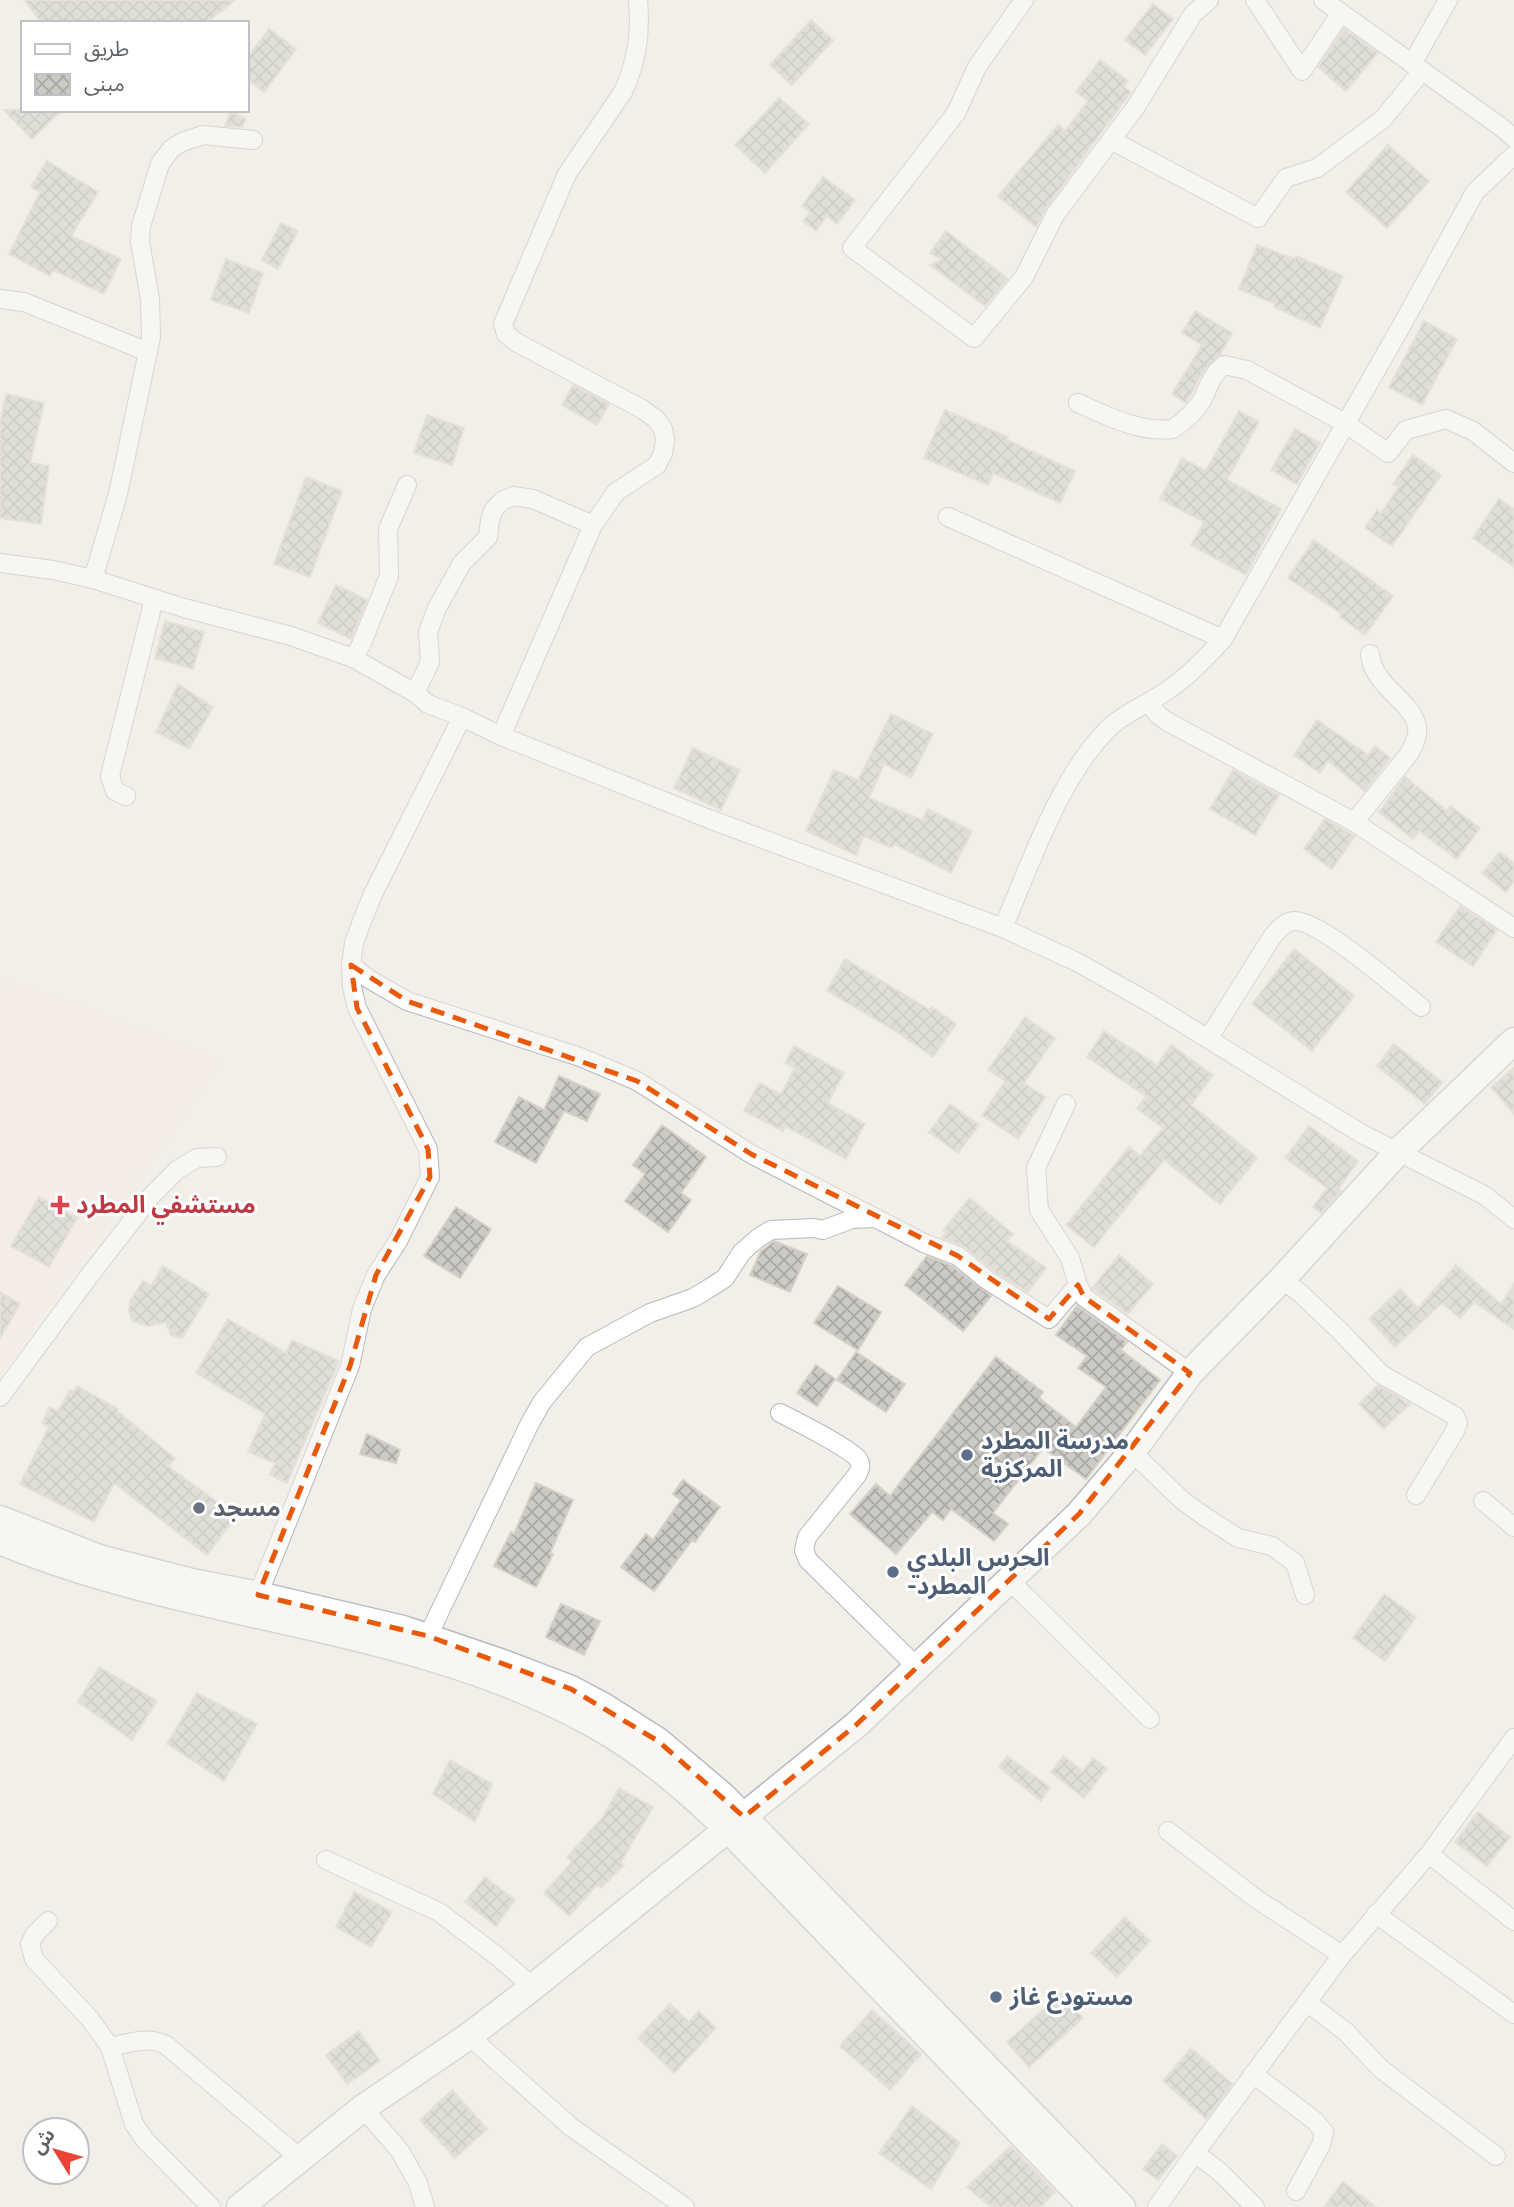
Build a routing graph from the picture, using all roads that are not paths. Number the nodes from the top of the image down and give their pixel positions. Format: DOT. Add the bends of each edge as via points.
graph roads {
  1 [pos="638,0"];
  2 [pos="1024,0"];
  3 [pos="1209,0"];
  4 [pos="1255,0"];
  5 [pos="1323,0"];
  6 [pos="1448,0"];
  7 [pos="1341,13"];
  8 [pos="1417,67"];
  9 [pos="1514,138"];
  10 [pos="253,140"];
  11 [pos="1111,140"];
  12 [pos="1514,155"];
  13 [pos="0,299"];
  14 [pos="148,352"];
  15 [pos="1078,403"];
  16 [pos="1345,422"];
  17 [pos="1514,463"];
  18 [pos="407,485"];
  19 [pos="948,517"];
  20 [pos="593,525"];
  21 [pos="0,563"];
  22 [pos="93,579"];
  23 [pos="154,599"];
  24 [pos="1223,639"];
  25 [pos="1370,654"];
  26 [pos="353,658"];
  27 [pos="415,693"];
  28 [pos="1149,703"];
  29 [pos="462,717"];
  30 [pos="501,736"];
  31 [pos="126,796"];
  32 [pos="1354,822"];
  33 [pos="1003,928"];
  34 [pos="1514,928"];
  35 [pos="351,965"];
  36 [pos="1421,1007"];
  37 [pos="1208,1039"];
  38 [pos="1514,1041"];
  39 [pos="1066,1104"];
  40 [pos="1398,1152"];
  41 [pos="217,1157"];
  42 [pos="875,1218"];
  43 [pos="1514,1219"];
  44 [pos="1282,1279"];
  45 [pos="1077,1285"];
  46 [pos="1190,1373"];
  47 [pos="0,1397"];
  48 [pos="780,1412"];
  49 [pos="1132,1452"];
  50 [pos="1416,1495"];
  51 [pos="1483,1501"];
  52 [pos="0,1519"];
  53 [pos="1514,1527"];
  54 [pos="0,1541"];
  55 [pos="1008,1579"];
  56 [pos="258,1595"];
  57 [pos="1305,1595"];
  58 [pos="428,1636"];
  59 [pos="916,1666"];
  60 [pos="1150,1719"];
  61 [pos="1512,1746"];
  62 [pos="736,1823"];
  63 [pos="1167,1831"];
  64 [pos="1429,1854"];
  65 [pos="326,1860"];
  66 [pos="1376,1914"];
  67 [pos="48,1921"];
  68 [pos="1514,1921"];
  69 [pos="1342,1955"];
  70 [pos="533,1987"];
  71 [pos="1308,2003"];
  72 [pos="1514,2014"];
  73 [pos="469,2036"];
  74 [pos="110,2047"];
  75 [pos="1253,2074"];
  76 [pos="363,2108"];
  77 [pos="1038,2136"];
  78 [pos="1195,2153"];
  79 [pos="1496,2156"];
  80 [pos="300,2158"];
  81 [pos="1296,2191"];
  82 [pos="211,2207"];
  83 [pos="240,2207"];
  84 [pos="425,2207"];
  85 [pos="685,2207"];
  86 [pos="1092,2207"];
  87 [pos="1122,2207"];
  88 [pos="1157,2207"];
  89 [pos="1255,2207"];
  1 -- 20 [label="street" via="640,27 630,78 567,174 503,324 516,342 642,409 663,429 663,453 656,465 616,492"];
  2 -- 11 [label="street" via="977,67 956,113 852,248 974,338 1024,277 1055,215"];
  3 -- 11 [label="street" via="1193,14"];
  4 -- 7 [label="street" via="1302,71"];
  5 -- 7 [label="street"];
  6 -- 8 [label="street"];
  7 -- 8 [label="street"];
  8 -- 9 [label="street"];
  8 -- 11 [label="street" via="1383,120 1317,169 1286,178 1258,218"];
  10 -- 14 [label="street" via="203,135 171,149 160,164 141,226 150,299"];
  12 -- 16 [label="street" via="1475,192"];
  13 -- 14 [label="street" via="24,302"];
  14 -- 22 [label="street" via="118,494"];
  15 -- 16 [label="street" via="1112,419 1173,429 1192,414 1209,381 1224,365 1247,370"];
  16 -- 17 [label="street" via="1388,453 1406,430 1446,419 1473,431"];
  16 -- 24 [label="street"];
  18 -- 26 [label="street" via="388,529 389,576"];
  19 -- 24 [label="street"];
  20 -- 27 [label="street" via="533,499 513,496 502,501 494,509 488,537 463,564 438,608 428,632 430,662"];
  20 -- 30 [label="street"];
  21 -- 22 [label="street"];
  22 -- 23 [label="street"];
  23 -- 26 [label="street"];
  23 -- 31 [label="street" via="110,776 115,791"];
  24 -- 28 [label="street" via="1195,669"];
  25 -- 32 [label="street" via="1375,673 1411,713 1416,741"];
  26 -- 27 [label="street"];
  27 -- 29 [label="street" via="428,704"];
  28 -- 32 [label="street" via="1158,715 1183,731"];
  28 -- 33 [label="street" via="1112,724 1080,763 1050,818"];
  29 -- 30 [label="street"];
  29 -- 35 [label="street" via="373,894 354,943"];
  30 -- 33 [label="street"];
  32 -- 34 [label="street"];
  33 -- 37 [label="street" via="1077,962"];
  35 -- 42 [label="street" via="407,1001 580,1057 637,1081 751,1154"];
  35 -- 56 [label="street" via="357,1008 428,1149 430,1177 362,1309 350,1366"];
  36 -- 37 [label="street" via="1330,936 1306,922 1294,921 1272,937"];
  37 -- 40 [label="street"];
  38 -- 40 [label="main road"];
  39 -- 45 [label="street" via="1036,1168 1040,1210 1070,1258"];
  40 -- 43 [label="street" via="1484,1195"];
  40 -- 44 [label="main road"];
  41 -- 47 [label="street" via="197,1158 152,1195"];
  42 -- 45 [label="street" via="958,1256 986,1280 1049,1319"];
  42 -- 58 [label="street" via="852,1219 823,1230 771,1230 742,1252 724,1278 694,1298 650,1313 587,1347 536,1412"];
  44 -- 46 [label="main road"];
  44 -- 50 [label="street" via="1381,1374 1455,1416 1455,1431"];
  45 -- 46 [label="street" via="1084,1297"];
  46 -- 49 [label="main road"];
  48 -- 59 [label="street" via="858,1460 857,1475 807,1537 805,1556"];
  49 -- 55 [label="main road" via="1079,1514"];
  49 -- 57 [label="street" via="1215,1524 1238,1538 1272,1546 1295,1563"];
  51 -- 53 [label="street"];
  52 -- 56 [label="main road" via="111,1561"];
  54 -- 62 [label="main road" via="106,1579 355,1637 474,1672 596,1725"];
  55 -- 59 [label="main road"];
  55 -- 60 [label="street"];
  56 -- 58 [label="main road"];
  58 -- 62 [label="main road" via="603,1706 691,1767"];
  59 -- 62 [label="main road" via="856,1725"];
  61 -- 64 [label="street"];
  62 -- 70 [label="main road"];
  62 -- 77 [label="main road"];
  63 -- 69 [label="street" via="1255,1898"];
  64 -- 66 [label="street"];
  64 -- 68 [label="street"];
  65 -- 70 [label="street" via="439,1912"];
  66 -- 69 [label="street"];
  66 -- 72 [label="street"];
  67 -- 74 [label="street" via="30,1944 34,1959"];
  69 -- 71 [label="street"];
  70 -- 73 [label="main road"];
  71 -- 75 [label="street"];
  71 -- 79 [label="street" via="1346,2032 1381,2069"];
  73 -- 76 [label="main road"];
  73 -- 85 [label="street" via="571,2127"];
  74 -- 80 [label="street" via="148,2040 166,2045"];
  74 -- 82 [label="street" via="134,2124"];
  75 -- 78 [label="street"];
  75 -- 81 [label="street" via="1324,2132"];
  76 -- 80 [label="main road"];
  76 -- 84 [label="street" via="400,2151"];
  77 -- 86 [label="main road"];
  77 -- 87 [label="main road"];
  78 -- 88 [label="street"];
  78 -- 89 [label="street"];
  80 -- 83 [label="main road"];
}
